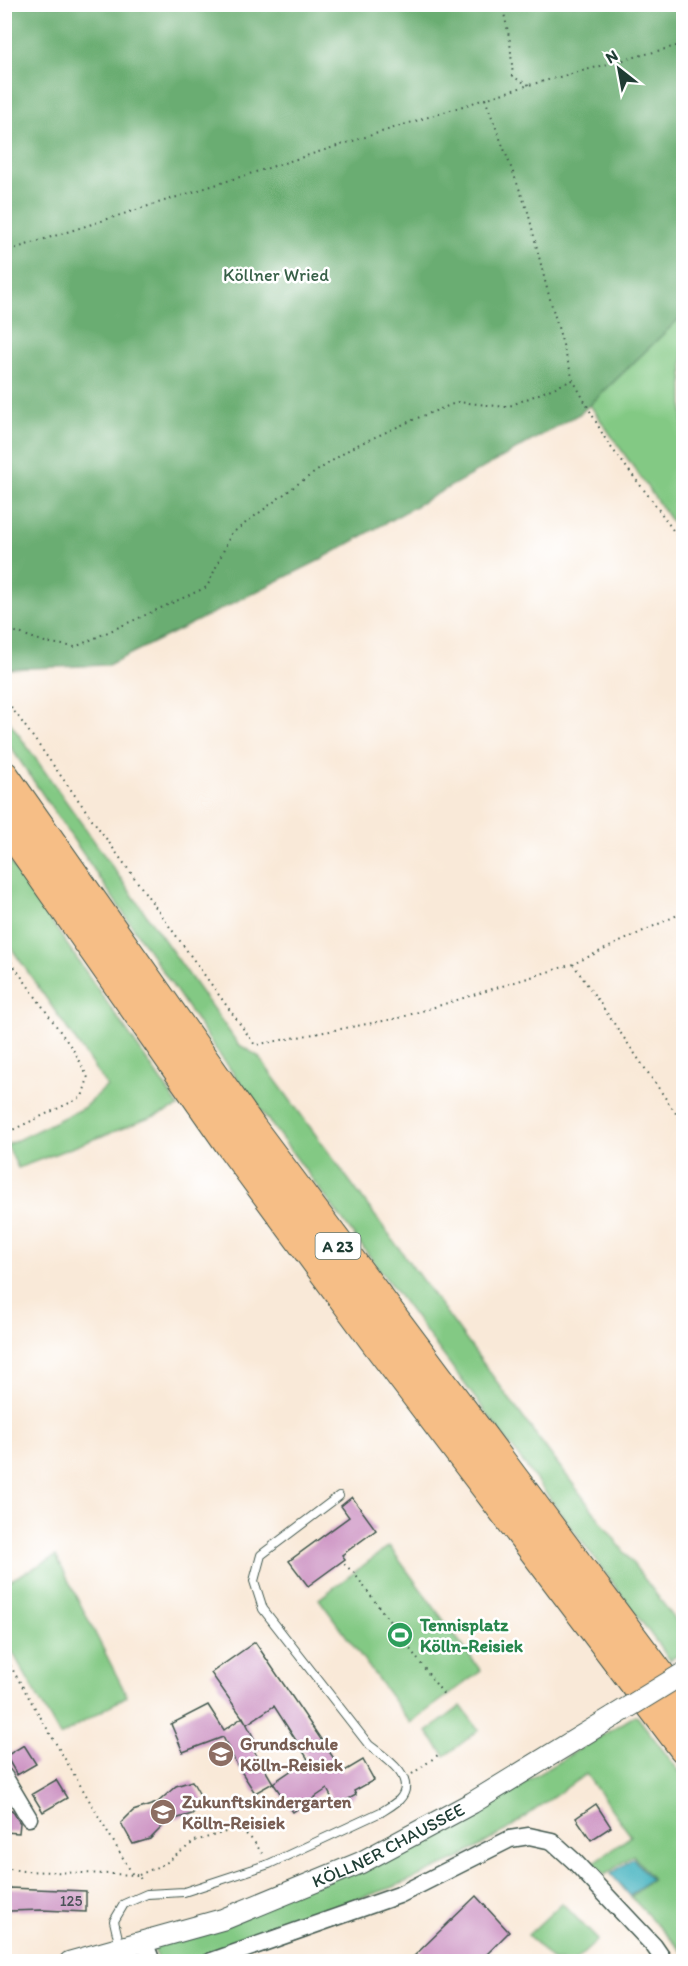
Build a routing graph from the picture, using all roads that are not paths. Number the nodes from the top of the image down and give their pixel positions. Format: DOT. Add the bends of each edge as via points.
graph roads {
  1 [pos="4,776"];
  2 [pos="4,821"];
  3 [pos="339,1496"];
  4 [pos="684,1673"];
  5 [pos="684,1707"];
  6 [pos="684,1748"];
  7 [pos="4,1776"];
  8 [pos="29,1818"];
  9 [pos="144,1941"];
  10 [pos="120,1947"];
  11 [pos="70,1962"];
  12 [pos="152,1962"];
  13 [pos="209,1962"];
  14 [pos="665,1962"];
  1 -- 5 [label="highway, A 23" via="252,1129"];
  2 -- 6 [label="highway, A 23" via="237,1153"];
  3 -- 10 [label="lane" via="261,1555 254,1581 262,1609 369,1745 405,1779 406,1789 399,1800 383,1811 269,1864 184,1892 147,1894 124,1904 114,1922"];
  4 -- 9 [label="street, KÖLLNER CHAUSSEE, bridge" via="472,1803 360,1863 224,1919"];
  7 -- 8 [label="street"];
  9 -- 10 [label="street, KÖLLNER CHAUSSEE"];
  9 -- 12 [label="street"];
  10 -- 11 [label="street, KÖLLNER CHAUSSEE"];
  13 -- 14 [label="street" via="399,1895 510,1839 530,1836 552,1841 574,1861"];
}
